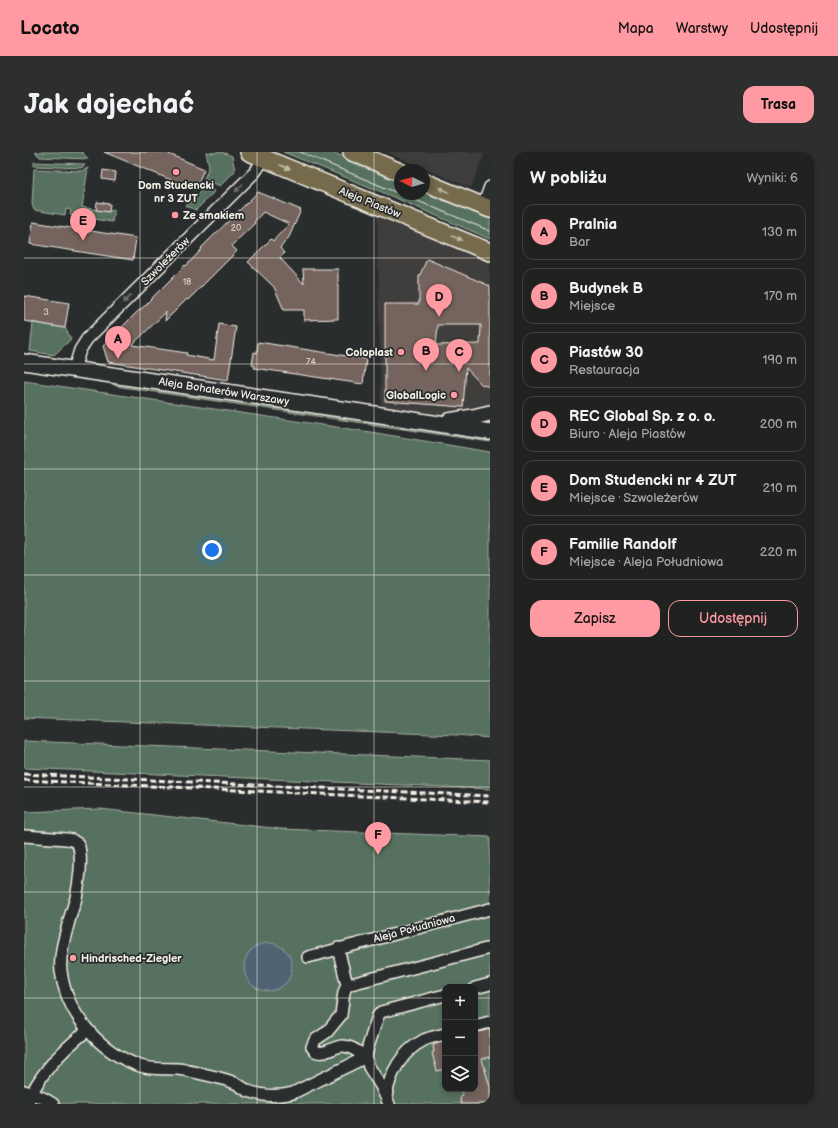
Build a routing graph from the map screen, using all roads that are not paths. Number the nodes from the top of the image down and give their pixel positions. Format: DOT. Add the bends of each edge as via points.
graph roads {
  1 [pos="352,152"];
  2 [pos="258,154"];
  3 [pos="394,170"];
  4 [pos="430,184"];
  5 [pos="490,187"];
  6 [pos="487,208"];
  7 [pos="490,252"];
  8 [pos="24,362"];
  9 [pos="74,369"];
  10 [pos="490,413"];
  11 [pos="424,421"];
  12 [pos="490,432"];
  13 [pos="24,836"];
  14 [pos="490,908"];
  15 [pos="338,948"];
  16 [pos="490,948"];
  17 [pos="308,957"];
  18 [pos="490,984"];
  19 [pos="347,985"];
  20 [pos="478,987"];
  21 [pos="442,996"];
  22 [pos="490,1022"];
  23 [pos="478,1025"];
  24 [pos="88,1030"];
  25 [pos="442,1035"];
  26 [pos="366,1057"];
  27 [pos="27,1092"];
  28 [pos="387,1100"];
  29 [pos="27,1104"];
  30 [pos="53,1104"];
  1 -- 3 [label="main road"];
  2 -- 7 [label="main road, Aleja Piastów, one-way"];
  2 -- 9 [label="street, Szwoleżerów, one-way" via="259,166 255,172 87,339 80,350"];
  6 -- 4 [label="main road, one-way"];
  5 -- 6 [label="street"];
  8 -- 9 [label="street, Aleja Bohaterów Warszawy"];
  9 -- 11 [label="street, Aleja Bohaterów Warszawy"];
  10 -- 11 [label="street, Aleja Bohaterów Warszawy" via="462,419"];
  11 -- 12 [label="street, Aleja Bohaterów Warszawy"];
  13 -- 24 [label="street" via="72,840 79,846 78,889 64,941 60,970 70,1005"];
  14 -- 15 [label="street, Aleja Południowa"];
  15 -- 17 [label="street, Aleja Południowa"];
  15 -- 19 [label="street"];
  16 -- 19 [label="street"];
  18 -- 20 [label="street"];
  19 -- 26 [label="street" via="341,1015 327,1032 313,1042 312,1047 319,1053 340,1046 347,1047"];
  21 -- 26 [label="street" via="381,1012 375,1021"];
  22 -- 23 [label="street"];
  24 -- 26 [label="street" via="110,1050 138,1065 154,1069 186,1070 235,1083 248,1091 272,1096 293,1093"];
  24 -- 27 [label="street" via="57,1057"];
  25 -- 28 [label="street" via="423,1041 406,1053 392,1076"];
  26 -- 28 [label="street"];
  27 -- 29 [label="street"];
  27 -- 30 [label="street"];
}
